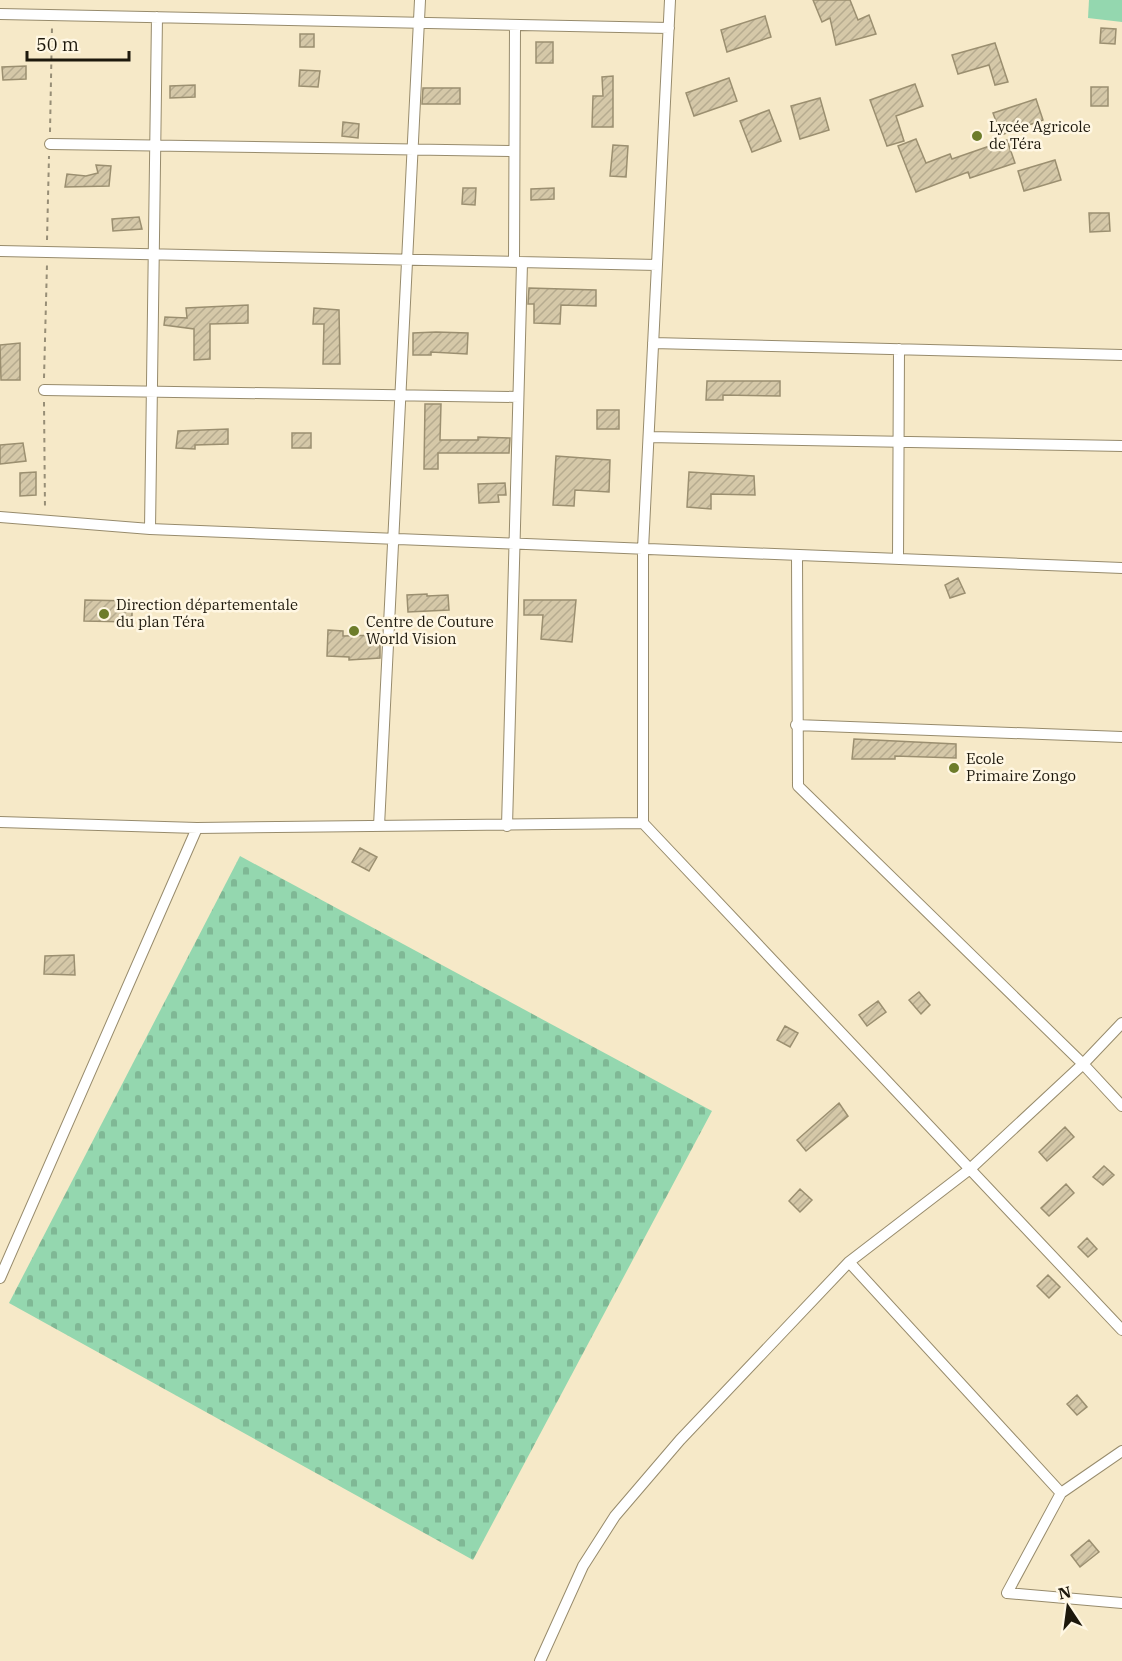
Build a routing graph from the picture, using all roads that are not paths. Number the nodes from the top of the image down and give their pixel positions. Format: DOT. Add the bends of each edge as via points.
graph roads {
  1 [pos="420,0"];
  2 [pos="670,0"];
  3 [pos="0,14"];
  4 [pos="157,17"];
  5 [pos="419,23"];
  6 [pos="515,26"];
  7 [pos="669,28"];
  8 [pos="50,144"];
  9 [pos="155,145"];
  10 [pos="412,149"];
  11 [pos="514,151"];
  12 [pos="0,251"];
  13 [pos="153,255"];
  14 [pos="407,260"];
  15 [pos="518,262"];
  16 [pos="657,265"];
  17 [pos="653,343"];
  18 [pos="899,349"];
  19 [pos="1122,355"];
  20 [pos="44,390"];
  21 [pos="152,391"];
  22 [pos="401,396"];
  23 [pos="519,397"];
  24 [pos="648,437"];
  25 [pos="898,441"];
  26 [pos="1122,446"];
  27 [pos="0,517"];
  28 [pos="150,529"];
  29 [pos="394,539"];
  30 [pos="515,544"];
  31 [pos="643,549"];
  32 [pos="796,555"];
  33 [pos="898,560"];
  34 [pos="1122,568"];
  35 [pos="796,725"];
  36 [pos="1122,737"];
  37 [pos="0,822"];
  38 [pos="643,823"];
  39 [pos="379,826"];
  40 [pos="507,826"];
  41 [pos="196,828"];
  42 [pos="1122,1023"];
  43 [pos="1083,1064"];
  44 [pos="1122,1106"];
  45 [pos="970,1169"];
  46 [pos="849,1262"];
  47 [pos="0,1278"];
  48 [pos="1122,1330"];
  49 [pos="1122,1451"];
  50 [pos="1061,1493"];
  51 [pos="1122,1603"];
  52 [pos="540,1661"];
  1 -- 5 [label="street"];
  2 -- 7 [label="street"];
  3 -- 4 [label="street"];
  4 -- 5 [label="street"];
  4 -- 9 [label="street"];
  5 -- 6 [label="street"];
  5 -- 10 [label="street"];
  6 -- 7 [label="street"];
  6 -- 11 [label="street"];
  7 -- 16 [label="street"];
  8 -- 9 [label="street"];
  9 -- 10 [label="street"];
  9 -- 13 [label="street"];
  10 -- 11 [label="street"];
  10 -- 14 [label="street"];
  11 -- 15 [label="street"];
  12 -- 13 [label="street"];
  13 -- 14 [label="street"];
  13 -- 21 [label="street"];
  14 -- 15 [label="street"];
  14 -- 22 [label="street"];
  15 -- 16 [label="street"];
  15 -- 23 [label="street"];
  16 -- 17 [label="street"];
  17 -- 18 [label="street"];
  17 -- 24 [label="street"];
  18 -- 19 [label="street"];
  18 -- 25 [label="street"];
  20 -- 21 [label="street"];
  21 -- 22 [label="street"];
  21 -- 28 [label="street"];
  22 -- 23 [label="street"];
  22 -- 29 [label="street"];
  23 -- 30 [label="street"];
  24 -- 25 [label="street"];
  24 -- 31 [label="street"];
  25 -- 26 [label="street"];
  25 -- 33 [label="street"];
  27 -- 28 [label="street"];
  28 -- 29 [label="street"];
  29 -- 30 [label="street"];
  29 -- 39 [label="street"];
  30 -- 31 [label="street"];
  30 -- 40 [label="street"];
  31 -- 32 [label="street"];
  31 -- 38 [label="street"];
  32 -- 33 [label="street"];
  32 -- 35 [label="street"];
  33 -- 34 [label="street"];
  35 -- 36 [label="street"];
  35 -- 43 [label="street" via="798,786"];
  37 -- 41 [label="street"];
  38 -- 40 [label="street"];
  38 -- 45 [label="street"];
  39 -- 40 [label="street"];
  39 -- 41 [label="street"];
  41 -- 47 [label="street"];
  42 -- 43 [label="street"];
  43 -- 44 [label="street"];
  43 -- 45 [label="street"];
  45 -- 46 [label="street"];
  45 -- 48 [label="street"];
  46 -- 50 [label="street"];
  46 -- 52 [label="street" via="680,1440 615,1516 584,1566"];
  49 -- 50 [label="street"];
  50 -- 51 [label="street" via="1007,1593"];
}
